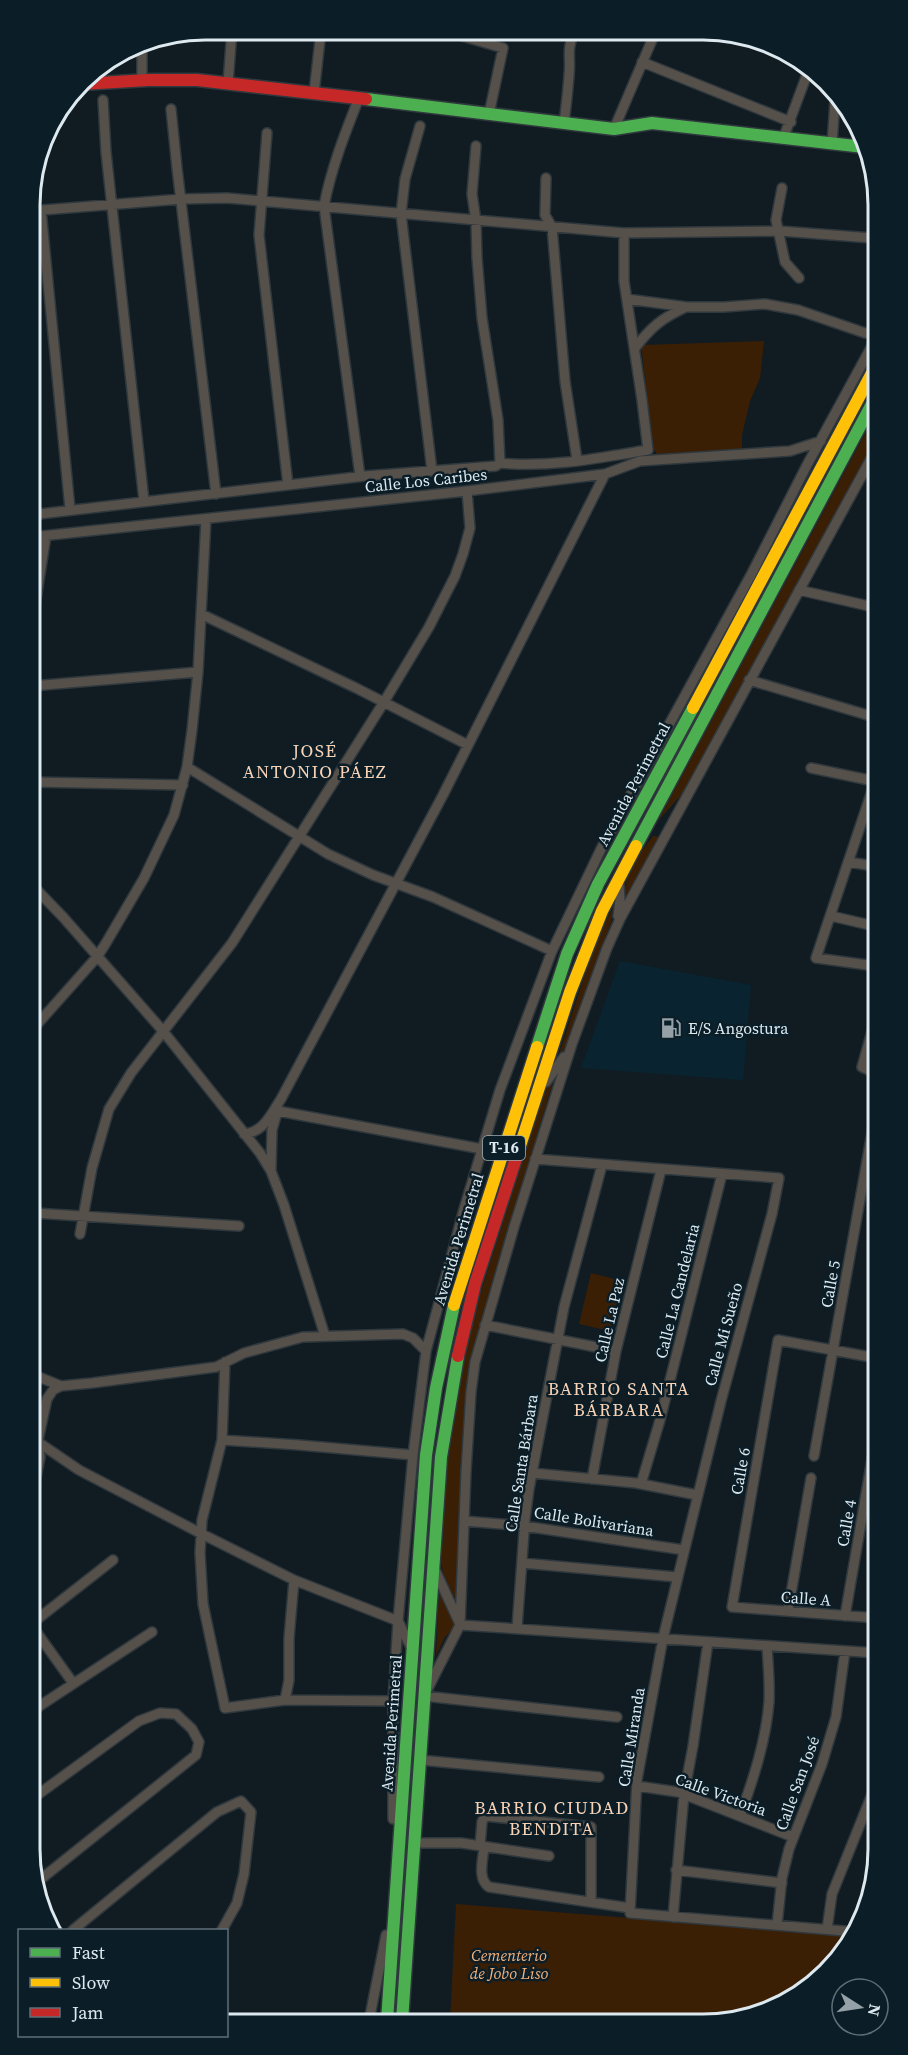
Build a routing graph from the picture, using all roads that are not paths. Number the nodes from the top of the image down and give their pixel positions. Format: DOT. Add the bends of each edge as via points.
graph roads {
  1 [pos="231,40"];
  2 [pos="320,40"];
  3 [pos="474,40"];
  4 [pos="571,40"];
  5 [pos="652,40"];
  6 [pos="142,54"];
  7 [pos="642,62"];
  8 [pos="806,78"];
  9 [pos="142,79"];
  10 [pos="96,83"];
  11 [pos="228,83"];
  12 [pos="314,93"];
  13 [pos="359,98"];
  14 [pos="103,99"];
  15 [pos="835,107"];
  16 [pos="171,109"];
  17 [pos="489,114"];
  18 [pos="791,122"];
  19 [pos="564,123"];
  20 [pos="420,126"];
  21 [pos="614,129"];
  22 [pos="267,133"];
  23 [pos="783,139"];
  24 [pos="832,144"];
  25 [pos="476,146"];
  26 [pos="856,146"];
  27 [pos="546,178"];
  28 [pos="782,188"];
  29 [pos="182,199"];
  30 [pos="262,201"];
  31 [pos="112,205"];
  32 [pos="324,206"];
  33 [pos="41,210"];
  34 [pos="400,214"];
  35 [pos="476,221"];
  36 [pos="552,227"];
  37 [pos="780,231"];
  38 [pos="624,233"];
  39 [pos="868,238"];
  40 [pos="799,278"];
  41 [pos="627,300"];
  42 [pos="687,307"];
  43 [pos="868,333"];
  44 [pos="635,348"];
  45 [pos="868,353"];
  46 [pos="868,381"];
  47 [pos="868,412"];
  48 [pos="821,441"];
  49 [pos="790,451"];
  50 [pos="577,460"];
  51 [pos="500,464"];
  52 [pos="868,464"];
  53 [pos="807,465"];
  54 [pos="432,471"];
  55 [pos="605,474"];
  56 [pos="360,476"];
  57 [pos="288,485"];
  58 [pos="467,491"];
  59 [pos="216,494"];
  60 [pos="144,501"];
  61 [pos="70,509"];
  62 [pos="41,514"];
  63 [pos="206,519"];
  64 [pos="41,536"];
  65 [pos="46,536"];
  66 [pos="41,569"];
  67 [pos="799,590"];
  68 [pos="868,607"];
  69 [pos="201,614"];
  70 [pos="198,672"];
  71 [pos="749,680"];
  72 [pos="41,686"];
  73 [pos="384,702"];
  74 [pos="868,715"];
  75 [pos="468,745"];
  76 [pos="187,767"];
  77 [pos="811,768"];
  78 [pos="868,781"];
  79 [pos="41,782"];
  80 [pos="183,785"];
  81 [pos="868,802"];
  82 [pos="299,837"];
  83 [pos="848,862"];
  84 [pos="868,865"];
  85 [pos="618,879"];
  86 [pos="396,882"];
  87 [pos="41,894"];
  88 [pos="831,916"];
  89 [pos="868,925"];
  90 [pos="615,930"];
  91 [pos="552,951"];
  92 [pos="97,957"];
  93 [pos="868,965"];
  94 [pos="41,1021"];
  95 [pos="163,1031"];
  96 [pos="572,1044"];
  97 [pos="867,1047"];
  98 [pos="867,1069"];
  99 [pos="281,1099"];
  100 [pos="535,1099"];
  101 [pos="278,1111"];
  102 [pos="244,1134"];
  103 [pos="482,1149"];
  104 [pos="867,1158"];
  105 [pos="535,1159"];
  106 [pos="602,1165"];
  107 [pos="661,1170"];
  108 [pos="271,1172"];
  109 [pos="722,1174"];
  110 [pos="40,1213"];
  111 [pos="83,1216"];
  112 [pos="239,1226"];
  113 [pos="80,1234"];
  114 [pos="485,1325"];
  115 [pos="325,1336"];
  116 [pos="558,1339"];
  117 [pos="616,1350"];
  118 [pos="833,1350"];
  119 [pos="426,1351"];
  120 [pos="867,1356"];
  121 [pos="225,1362"];
  122 [pos="40,1378"];
  123 [pos="61,1386"];
  124 [pos="40,1424"];
  125 [pos="222,1440"];
  126 [pos="40,1443"];
  127 [pos="413,1455"];
  128 [pos="814,1456"];
  129 [pos="532,1473"];
  130 [pos="811,1478"];
  131 [pos="592,1479"];
  132 [pos="641,1484"];
  133 [pos="867,1487"];
  134 [pos="697,1495"];
  135 [pos="464,1521"];
  136 [pos="524,1526"];
  137 [pos="202,1534"];
  138 [pos="684,1550"];
  139 [pos="113,1560"];
  140 [pos="522,1563"];
  141 [pos="433,1566"];
  142 [pos="677,1577"];
  143 [pos="294,1580"];
  144 [pos="732,1607"];
  145 [pos="788,1611"];
  146 [pos="845,1616"];
  147 [pos="40,1617"];
  148 [pos="867,1617"];
  149 [pos="398,1621"];
  150 [pos="460,1625"];
  151 [pos="517,1628"];
  152 [pos="152,1632"];
  153 [pos="40,1637"];
  154 [pos="663,1638"];
  155 [pos="708,1642"];
  156 [pos="767,1646"];
  157 [pos="412,1650"];
  158 [pos="845,1651"];
  159 [pos="867,1652"];
  160 [pos="73,1683"];
  161 [pos="424,1696"];
  162 [pos="285,1700"];
  163 [pos="393,1701"];
  164 [pos="40,1706"];
  165 [pos="617,1717"];
  166 [pos="420,1760"];
  167 [pos="599,1777"];
  168 [pos="637,1786"];
  169 [pos="40,1793"];
  170 [pos="684,1794"];
  171 [pos="867,1807"];
  172 [pos="740,1816"];
  173 [pos="793,1837"];
  174 [pos="414,1843"];
  175 [pos="482,1846"];
  176 [pos="549,1856"];
  177 [pos="676,1870"];
  178 [pos="43,1877"];
  179 [pos="782,1883"];
  180 [pos="591,1902"];
  181 [pos="630,1911"];
  182 [pos="674,1917"];
  183 [pos="777,1925"];
  184 [pos="75,1929"];
  185 [pos="223,1929"];
  186 [pos="827,1929"];
  187 [pos="846,1931"];
  188 [pos="407,1942"];
  189 [pos="374,1996"];
  190 [pos="389,1998"];
  191 [pos="370,2014"];
  192 [pos="384,2014"];
  193 [pos="388,2014"];
  194 [pos="402,2014"];
  195 [pos="413,2014"];
  1 -- 11 [label="street"];
  2 -- 12 [label="street"];
  3 -- 17 [label="street" via="503,48"];
  4 -- 19 [label="street"];
  5 -- 7 [label="street"];
  6 -- 9 [label="street"];
  7 -- 18 [label="street"];
  7 -- 21 [label="street"];
  8 -- 18 [label="street"];
  9 -- 10 [label="main road"];
  9 -- 11 [label="main road"];
  11 -- 12 [label="main road"];
  12 -- 13 [label="main road"];
  13 -- 17 [label="main road"];
  13 -- 32 [label="street"];
  14 -- 31 [label="street"];
  15 -- 24 [label="street"];
  16 -- 29 [label="street"];
  17 -- 19 [label="main road"];
  18 -- 23 [label="street"];
  19 -- 21 [label="main road"];
  20 -- 34 [label="street"];
  21 -- 23 [label="main road" via="652,123"];
  22 -- 30 [label="street"];
  23 -- 24 [label="main road"];
  24 -- 26 [label="main road"];
  25 -- 35 [label="street" via="472,194"];
  27 -- 36 [label="street" via="545,215"];
  28 -- 37 [label="street" via="776,220"];
  29 -- 30 [label="street"];
  29 -- 31 [label="street"];
  29 -- 59 [label="street"];
  30 -- 32 [label="street"];
  30 -- 57 [label="street" via="259,235"];
  31 -- 33 [label="street"];
  31 -- 60 [label="street"];
  32 -- 34 [label="street"];
  32 -- 56 [label="street"];
  33 -- 61 [label="street"];
  34 -- 35 [label="street"];
  34 -- 54 [label="street"];
  35 -- 36 [label="street"];
  35 -- 51 [label="street" via="482,318 498,420"];
  36 -- 38 [label="street"];
  36 -- 50 [label="street" via="565,381"];
  37 -- 38 [label="street"];
  37 -- 39 [label="street"];
  37 -- 40 [label="street" via="785,262"];
  38 -- 41 [label="street"];
  41 -- 42 [label="street"];
  41 -- 44 [label="street"];
  42 -- 43 [label="street" via="765,304 798,310"];
  42 -- 44 [label="street" via="664,317"];
  44 -- 50 [label="street" via="648,450"];
  45 -- 48 [label="street"];
  46 -- 157 [label="main road, Avenida Perimetral / T-16" via="598,884 567,954 449,1325 426,1455"];
  47 -- 85 [label="main road, Avenida Perimetral / T-16"];
  48 -- 49 [label="street, Calle Los Caribes"];
  48 -- 53 [label="street"];
  49 -- 53 [label="street"];
  49 -- 55 [label="street, Calle Los Caribes" via="640,462"];
  50 -- 51 [label="street" via="526,466"];
  51 -- 54 [label="street"];
  52 -- 67 [label="street"];
  53 -- 91 [label="street" via="601,849"];
  54 -- 56 [label="street"];
  55 -- 58 [label="street, Calle Los Caribes"];
  55 -- 75 [label="street"];
  56 -- 57 [label="street"];
  57 -- 59 [label="street"];
  58 -- 63 [label="street, Calle Los Caribes"];
  58 -- 73 [label="street" via="470,528 455,576"];
  59 -- 60 [label="street"];
  60 -- 61 [label="street"];
  61 -- 62 [label="street"];
  63 -- 65 [label="street, Calle Los Caribes"];
  63 -- 69 [label="street"];
  64 -- 65 [label="street, Calle Los Caribes"];
  65 -- 66 [label="street"];
  67 -- 68 [label="street"];
  67 -- 71 [label="street"];
  69 -- 70 [label="street"];
  69 -- 73 [label="street"];
  70 -- 72 [label="street"];
  70 -- 76 [label="street"];
  71 -- 74 [label="street"];
  71 -- 90 [label="street"];
  73 -- 75 [label="street"];
  73 -- 82 [label="street"];
  75 -- 86 [label="street"];
  76 -- 80 [label="street"];
  76 -- 82 [label="street"];
  77 -- 78 [label="street"];
  79 -- 80 [label="street"];
  80 -- 92 [label="street" via="174,815 144,878"];
  81 -- 83 [label="street"];
  82 -- 86 [label="street" via="373,875"];
  82 -- 95 [label="street" via="232,943"];
  83 -- 84 [label="street"];
  83 -- 88 [label="street"];
  85 -- 90 [label="street" via="620,908"];
  85 -- 100 [label="main road, Avenida Perimetral / T-16" via="581,960"];
  86 -- 91 [label="street"];
  86 -- 99 [label="street"];
  87 -- 92 [label="street"];
  88 -- 89 [label="street"];
  88 -- 93 [label="street" via="816,958"];
  90 -- 96 [label="street"];
  91 -- 103 [label="street"];
  92 -- 94 [label="street"];
  92 -- 95 [label="street"];
  95 -- 102 [label="street"];
  95 -- 111 [label="street" via="109,1109"];
  96 -- 100 [label="street"];
  96 -- 105 [label="street"];
  97 -- 98 [label="street" via="862,1066"];
  99 -- 101 [label="street"];
  99 -- 102 [label="street" via="264,1125"];
  100 -- 141 [label="main road, Avenida Perimetral / T-16" via="475,1284 458,1351 441,1457"];
  101 -- 103 [label="street"];
  101 -- 108 [label="street" via="272,1130"];
  102 -- 108 [label="street"];
  103 -- 119 [label="street"];
  104 -- 118 [label="street, Calle 5"];
  105 -- 106 [label="street"];
  105 -- 114 [label="street"];
  106 -- 107 [label="street"];
  106 -- 116 [label="street, Calle Santa Bárbara"];
  107 -- 109 [label="street"];
  107 -- 117 [label="street, Calle La Paz"];
  108 -- 115 [label="street"];
  109 -- 132 [label="street, Calle La Candelaria"];
  109 -- 134 [label="street, Calle Mi Sueño" via="779,1178"];
  110 -- 111 [label="street"];
  111 -- 112 [label="street"];
  111 -- 113 [label="street"];
  114 -- 116 [label="street"];
  114 -- 135 [label="street" via="471,1392"];
  115 -- 119 [label="street" via="403,1334"];
  115 -- 121 [label="street" via="303,1337"];
  116 -- 117 [label="street"];
  116 -- 129 [label="street, Calle Santa Bárbara"];
  117 -- 131 [label="street, Calle La Paz"];
  118 -- 120 [label="street"];
  118 -- 128 [label="street, Calle 5"];
  118 -- 144 [label="street, Calle 6" via="778,1340"];
  119 -- 127 [label="street"];
  121 -- 123 [label="street" via="216,1367"];
  121 -- 125 [label="street"];
  122 -- 123 [label="street"];
  123 -- 124 [label="street" via="47,1399"];
  125 -- 127 [label="street"];
  125 -- 137 [label="street" via="206,1497"];
  126 -- 137 [label="street" via="79,1470"];
  127 -- 149 [label="street"];
  129 -- 131 [label="street"];
  129 -- 136 [label="street, Calle Santa Bárbara"];
  130 -- 145 [label="street"];
  131 -- 132 [label="street"];
  132 -- 134 [label="street"];
  133 -- 146 [label="street, Calle 4"];
  134 -- 138 [label="street, Calle Mi Sueño"];
  135 -- 136 [label="street, Calle Bolivariana"];
  135 -- 150 [label="street"];
  136 -- 138 [label="street, Calle Bolivariana"];
  136 -- 140 [label="street, Calle Santa Bárbara"];
  137 -- 143 [label="street"];
  137 -- 162 [label="street" via="203,1604 225,1708"];
  138 -- 142 [label="street, Calle Mi Sueño"];
  139 -- 147 [label="street"];
  140 -- 142 [label="street"];
  140 -- 151 [label="street, Calle Santa Bárbara"];
  141 -- 150 [label="street"];
  141 -- 161 [label="main road, Avenida Perimetral / T-16"];
  142 -- 154 [label="street, Calle Mi Sueño"];
  143 -- 149 [label="street"];
  143 -- 162 [label="street"];
  144 -- 145 [label="street, Calle A"];
  145 -- 146 [label="street, Calle A"];
  146 -- 148 [label="street, Calle A"];
  149 -- 157 [label="street"];
  149 -- 163 [label="street"];
  150 -- 151 [label="street"];
  150 -- 161 [label="street"];
  151 -- 154 [label="street"];
  152 -- 160 [label="street"];
  153 -- 160 [label="street"];
  154 -- 155 [label="street"];
  154 -- 168 [label="street, Calle Miranda"];
  155 -- 156 [label="street"];
  155 -- 170 [label="street"];
  156 -- 158 [label="street"];
  156 -- 172 [label="street" via="766,1722"];
  157 -- 190 [label="main road, Avenida Perimetral / T-16"];
  158 -- 159 [label="street"];
  158 -- 173 [label="street, Calle San José" via="829,1743"];
  160 -- 164 [label="street"];
  161 -- 165 [label="street"];
  161 -- 166 [label="main road, Avenida Perimetral / T-16"];
  162 -- 163 [label="street"];
  163 -- 189 [label="street" via="392,1857 387,1930"];
  166 -- 167 [label="street"];
  166 -- 174 [label="main road, Avenida Perimetral / T-16"];
  168 -- 170 [label="street, Calle Victoria"];
  168 -- 181 [label="street, Calle Miranda"];
  169 -- 178 [label="street" via="139,1721 160,1713 176,1714 199,1742 196,1755"];
  170 -- 172 [label="street, Calle Victoria"];
  170 -- 177 [label="street"];
  171 -- 186 [label="street" via="832,1894"];
  172 -- 173 [label="street, Calle Victoria"];
  173 -- 179 [label="street, Calle San José"];
  174 -- 175 [label="street"];
  174 -- 188 [label="main road, Avenida Perimetral / T-16"];
  175 -- 176 [label="street"];
  175 -- 180 [label="street" via="482,1878 489,1887"];
  175 -- 180 [label="street" via="485,1816 591,1827"];
  177 -- 179 [label="street"];
  177 -- 182 [label="street"];
  179 -- 183 [label="street, Calle San José"];
  180 -- 181 [label="street"];
  181 -- 182 [label="street"];
  182 -- 183 [label="street"];
  183 -- 186 [label="street"];
  184 -- 185 [label="street" via="217,1812 241,1801 251,1812 244,1874 237,1903"];
  186 -- 187 [label="street"];
  188 -- 194 [label="main road, Avenida Perimetral / T-16"];
  188 -- 195 [label="main road"];
  189 -- 190 [label="street"];
  189 -- 191 [label="street"];
  190 -- 192 [label="main road"];
  190 -- 193 [label="main road, Avenida Perimetral"];
}
